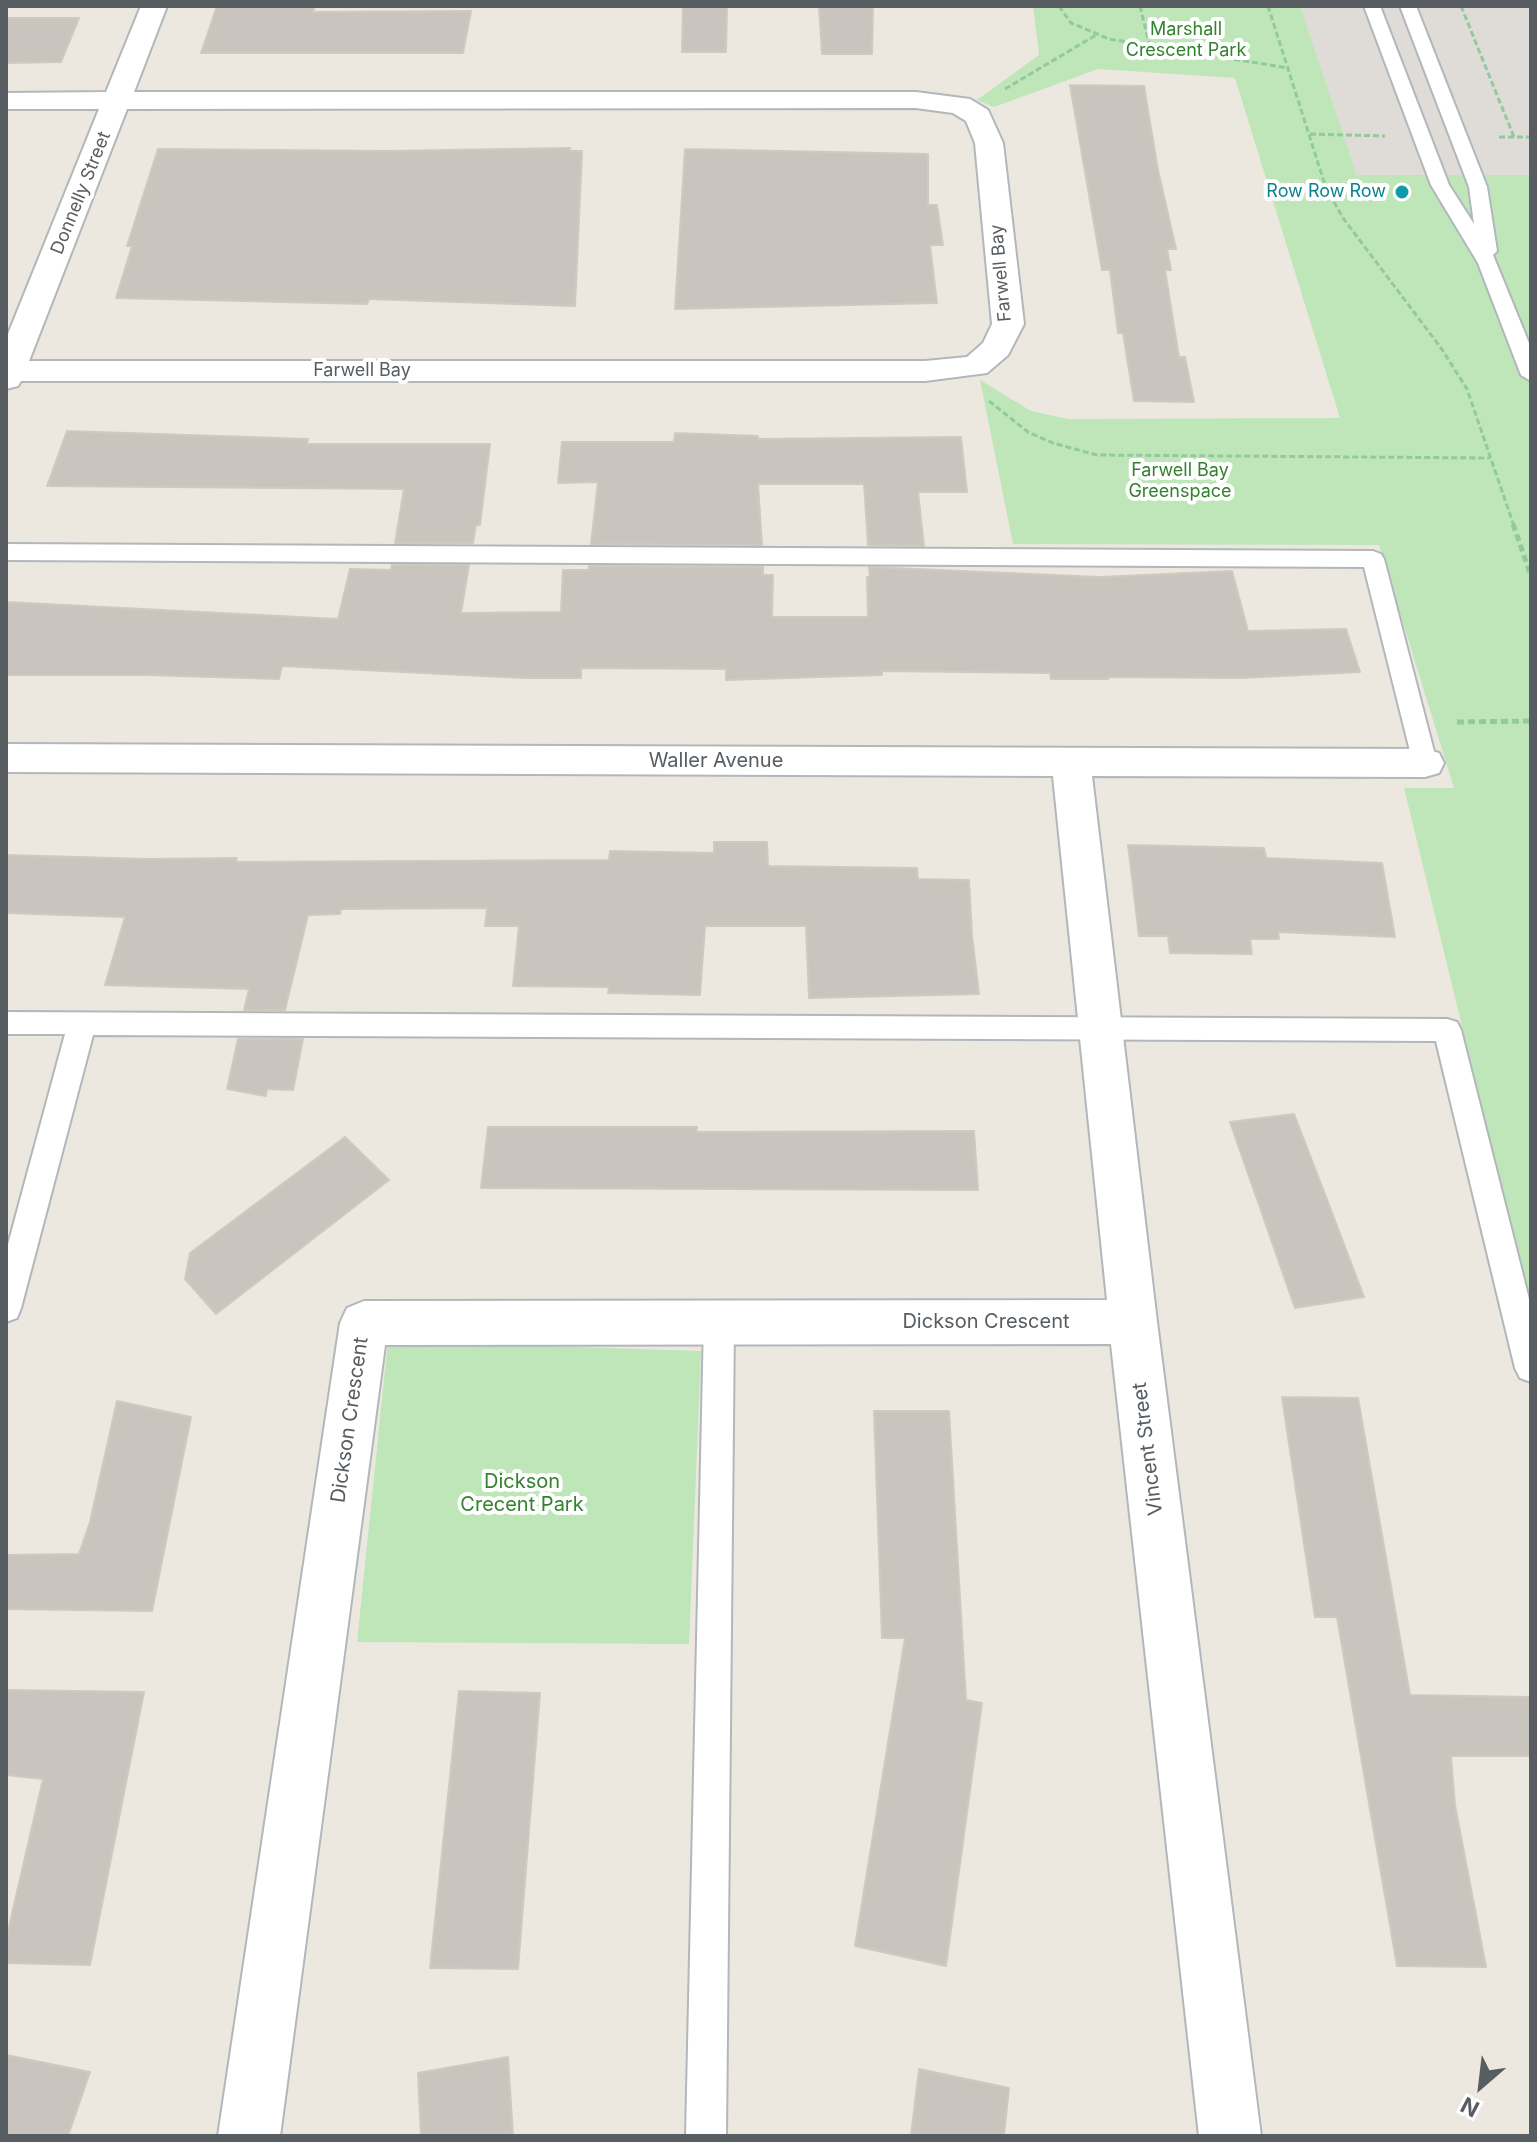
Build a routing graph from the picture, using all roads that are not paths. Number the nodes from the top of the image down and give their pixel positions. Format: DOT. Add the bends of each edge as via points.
graph roads {
  1 [pos="154,6"];
  2 [pos="1372,6"];
  3 [pos="1408,6"];
  4 [pos="6,101"];
  5 [pos="117,101"];
  6 [pos="1488,263"];
  7 [pos="8,375"];
  8 [pos="1531,375"];
  9 [pos="6,552"];
  10 [pos="6,758"];
  11 [pos="1071,762"];
  12 [pos="1425,763"];
  13 [pos="6,1023"];
  14 [pos="82,1024"];
  15 [pos="1101,1027"];
  16 [pos="6,1308"];
  17 [pos="719,1322"];
  18 [pos="1133,1322"];
  19 [pos="1531,1368"];
  20 [pos="249,2136"];
  21 [pos="706,2136"];
  22 [pos="1230,2136"];
  1 -- 5 [label="street, Donnelly Street"];
  2 -- 6 [label="lane" via="1440,185"];
  3 -- 6 [label="lane" via="1478,187"];
  4 -- 5 [label="street"];
  5 -- 7 [label="street, Donnelly Street"];
  5 -- 7 [label="street, Farwell Bay" via="945,102 970,111 983,123 989,143 1008,324 987,359 962,369"];
  6 -- 8 [label="lane"];
  9 -- 12 [label="lane" via="1373,559"];
  10 -- 11 [label="street, Waller Avenue"];
  11 -- 12 [label="street, Waller Avenue"];
  11 -- 15 [label="street, Vincent Street"];
  13 -- 14 [label="lane"];
  14 -- 15 [label="lane"];
  14 -- 16 [label="lane"];
  15 -- 18 [label="street, Vincent Street"];
  15 -- 19 [label="lane" via="1447,1030"];
  17 -- 18 [label="street, Dickson Crescent"];
  17 -- 20 [label="street, Dickson Crescent" via="364,1323"];
  17 -- 21 [label="lane"];
  18 -- 22 [label="street, Vincent Street"];
}
